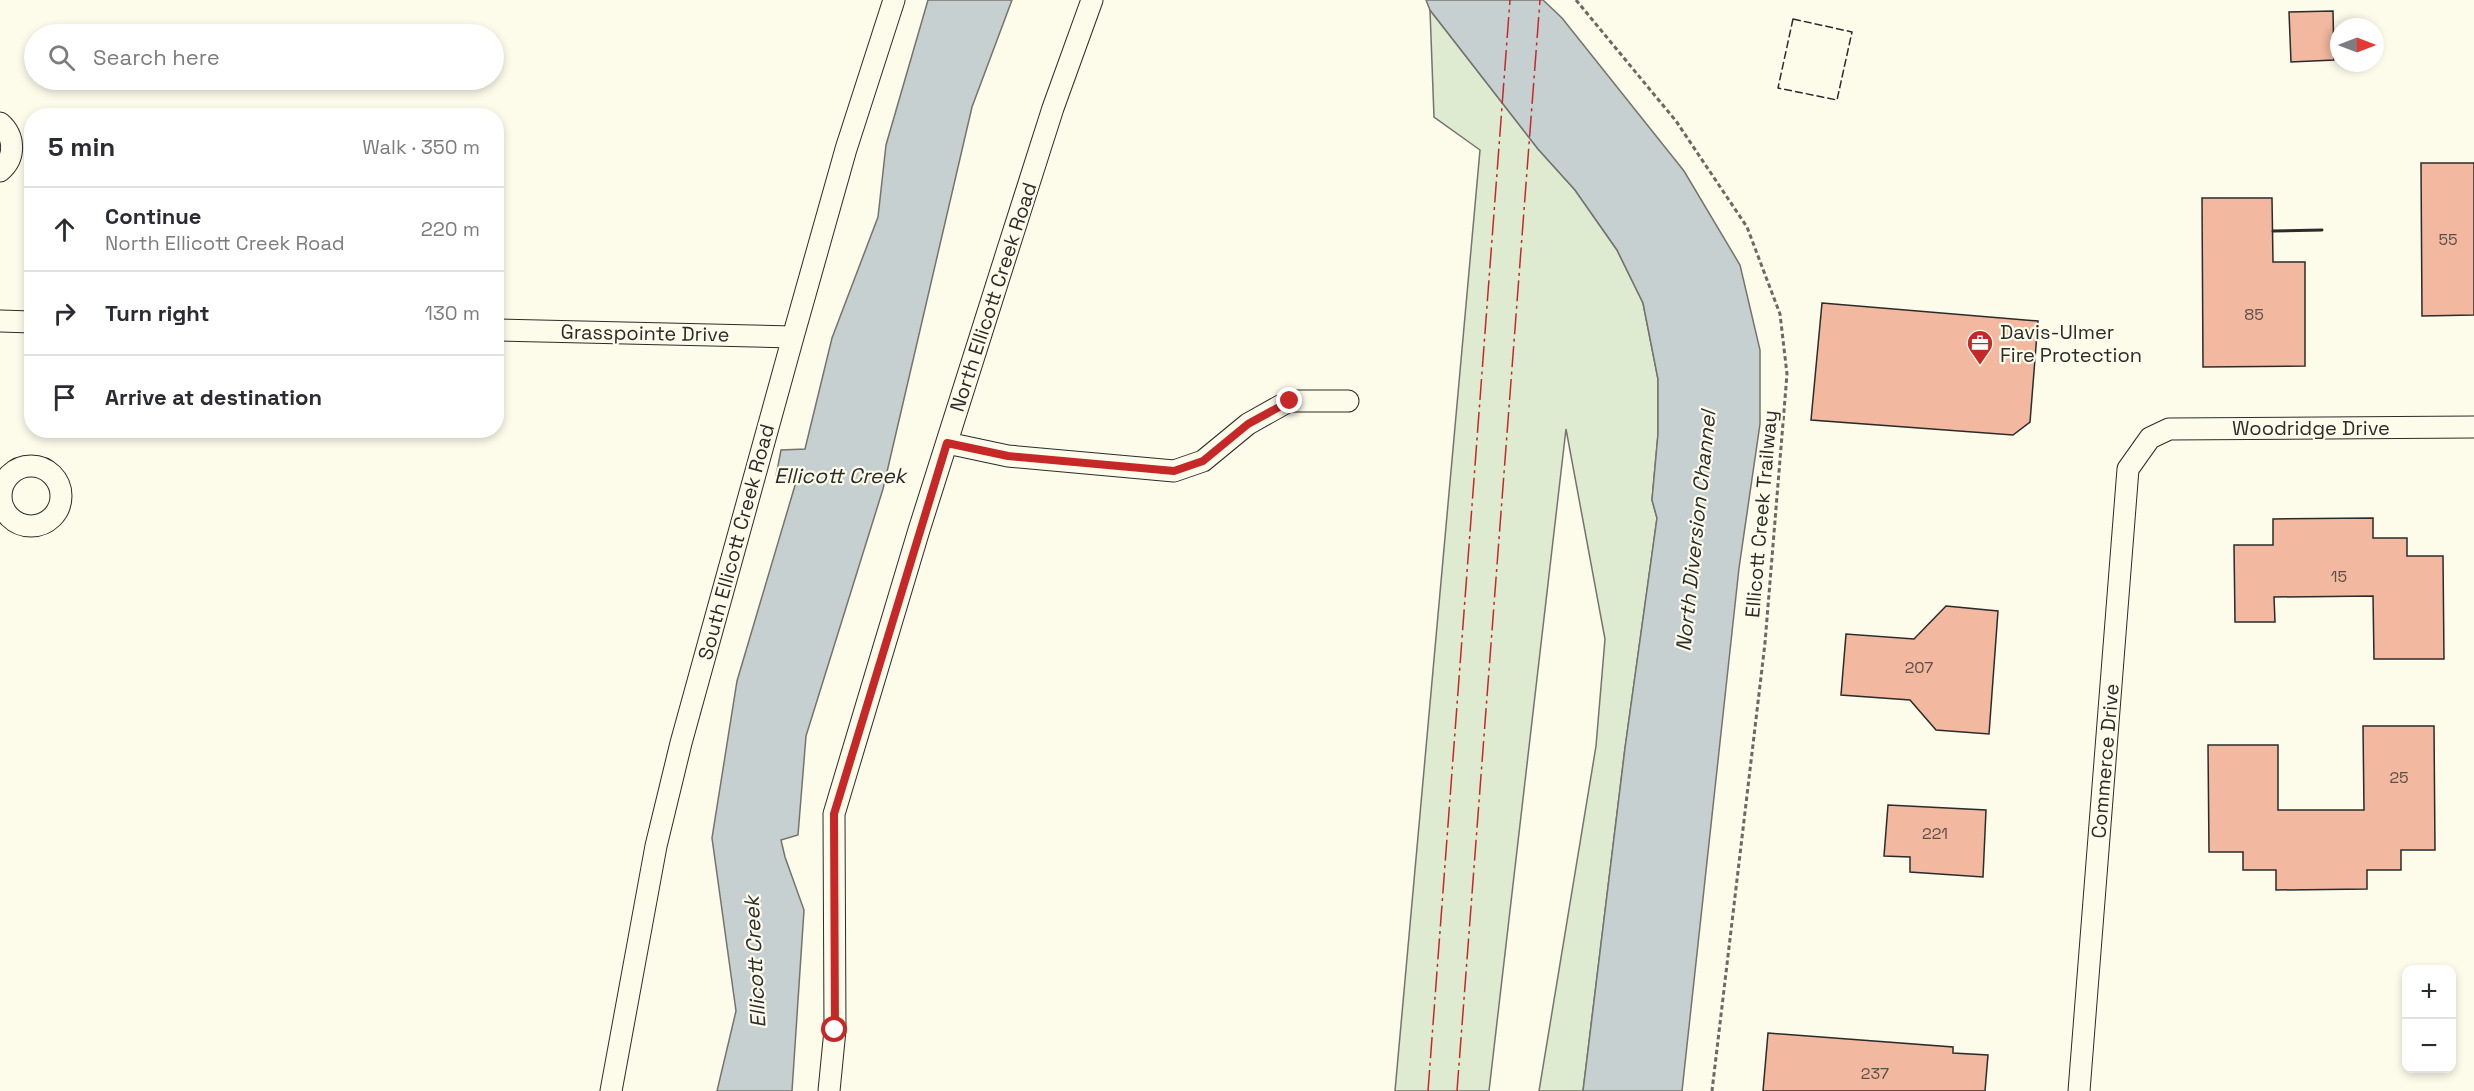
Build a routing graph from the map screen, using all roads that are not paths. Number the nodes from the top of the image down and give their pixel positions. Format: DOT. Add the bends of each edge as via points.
graph roads {
  1 [pos="894,0"];
  2 [pos="1092,0"];
  3 [pos="0,123"];
  4 [pos="0,171"];
  5 [pos="0,321"];
  6 [pos="24,322"];
  7 [pos="504,330"];
  8 [pos="793,337"];
  9 [pos="1348,401"];
  10 [pos="2474,427"];
  11 [pos="2150,438"];
  12 [pos="947,443"];
  13 [pos="611,1091"];
  14 [pos="829,1091"];
  15 [pos="2079,1091"];
  1 -- 8 [label="street, South Ellicott Creek Road" via="846,149"];
  2 -- 12 [label="street, North Ellicott Creek Road" via="1053,108"];
  3 -- 4 [label="street" via="8,132 12,148"];
  5 -- 6 [label="street"];
  7 -- 8 [label="street, Grasspointe Drive"];
  8 -- 13 [label="street, South Ellicott Creek Road" via="656,846"];
  9 -- 12 [label="street" via="1290,401 1248,424 1203,461 1174,471 1008,456"];
  10 -- 11 [label="street, Woodridge Drive" via="2169,429"];
  11 -- 15 [label="street, Commerce Drive" via="2128,470"];
  12 -- 14 [label="street, North Ellicott Creek Road" via="834,814 835,1030"];
}
